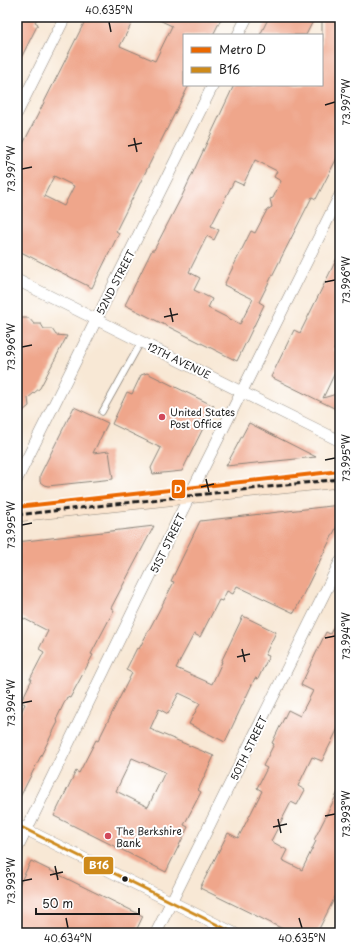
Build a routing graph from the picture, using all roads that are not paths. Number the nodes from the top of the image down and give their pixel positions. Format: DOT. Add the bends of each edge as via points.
graph roads {
  1 [pos="65,17"];
  2 [pos="247,17"];
  3 [pos="238,34"];
  4 [pos="212,86"];
  5 [pos="17,113"];
  6 [pos="340,195"];
  7 [pos="17,280"];
  8 [pos="96,319"];
  9 [pos="141,342"];
  10 [pos="242,392"];
  11 [pos="102,412"];
  12 [pos="340,441"];
  13 [pos="17,479"];
  14 [pos="340,480"];
  15 [pos="190,496"];
  16 [pos="17,514"];
  17 [pos="340,562"];
  18 [pos="22,828"];
  19 [pos="17,849"];
  20 [pos="172,902"];
  21 [pos="156,933"];
  22 [pos="234,933"];
  1 -- 5 [label="street"];
  2 -- 3 [label="street"];
  4 -- 8 [label="street, 52ND STREET"];
  6 -- 10 [label="street, 51ST STREET"];
  7 -- 8 [label="street, 12TH AVENUE"];
  8 -- 9 [label="street, 12TH AVENUE"];
  8 -- 13 [label="street, 52ND STREET"];
  9 -- 10 [label="street, 12TH AVENUE"];
  9 -- 11 [label="lane"];
  10 -- 12 [label="street, 12TH AVENUE"];
  10 -- 15 [label="street, 51ST STREET"];
  14 -- 15 [label="street"];
  15 -- 16 [label="street"];
  15 -- 18 [label="street, 51ST STREET"];
  17 -- 20 [label="street, 50TH STREET"];
  18 -- 19 [label="street, 51ST STREET"];
  18 -- 20 [label="street"];
  20 -- 21 [label="street, 50TH STREET"];
  20 -- 22 [label="street"];
}
